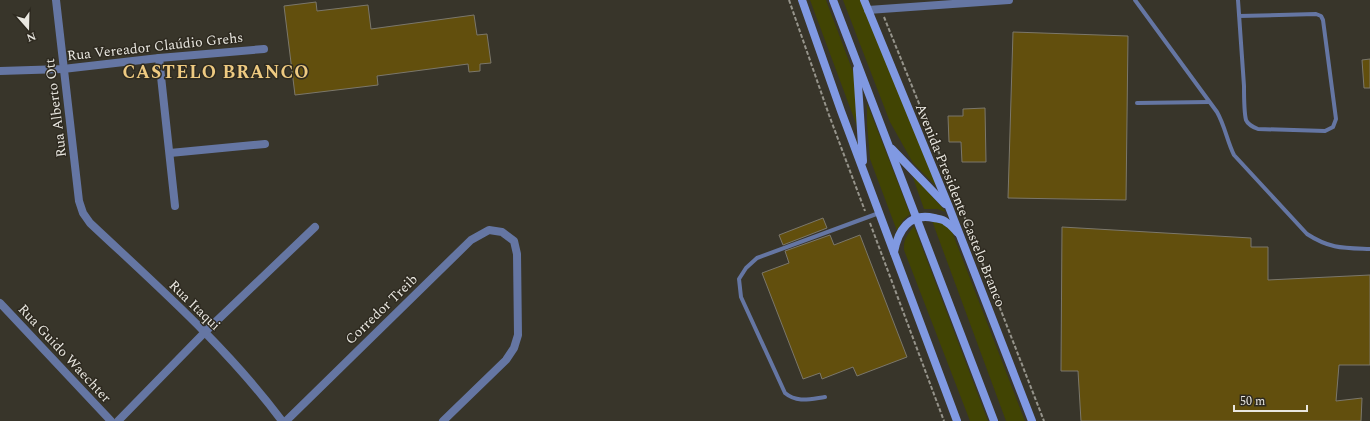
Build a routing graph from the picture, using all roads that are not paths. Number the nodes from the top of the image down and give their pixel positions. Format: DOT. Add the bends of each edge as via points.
graph roads {
  1 [pos="56,0"];
  2 [pos="802,0"];
  3 [pos="833,0"];
  4 [pos="864,0"];
  5 [pos="1009,0"];
  6 [pos="1135,0"];
  7 [pos="1238,0"];
  8 [pos="967,2"];
  9 [pos="868,10"];
  10 [pos="1239,16"];
  11 [pos="264,49"];
  12 [pos="158,58"];
  13 [pos="857,62"];
  14 [pos="63,69"];
  15 [pos="0,71"];
  16 [pos="1209,102"];
  17 [pos="1137,103"];
  18 [pos="265,144"];
  19 [pos="890,147"];
  20 [pos="170,153"];
  21 [pos="863,170"];
  22 [pos="175,206"];
  23 [pos="949,207"];
  24 [pos="83,213"];
  25 [pos="879,213"];
  26 [pos="917,218"];
  27 [pos="315,227"];
  28 [pos="960,235"];
  29 [pos="1370,249"];
  30 [pos="894,252"];
  31 [pos="0,303"];
  32 [pos="205,332"];
  33 [pos="825,397"];
  34 [pos="111,421"];
  35 [pos="118,421"];
  36 [pos="282,421"];
  37 [pos="286,421"];
  38 [pos="443,421"];
  39 [pos="957,421"];
  40 [pos="994,421"];
  41 [pos="1032,421"];
  1 -- 14 [label="street, Rua Alberto Ott"];
  2 -- 21 [label="main road"];
  3 -- 13 [label="main road"];
  4 -- 9 [label="main road, Avenida Presidente Castelo Branco"];
  5 -- 8 [label="street"];
  6 -- 16 [label="lane"];
  7 -- 10 [label="lane"];
  8 -- 9 [label="street"];
  9 -- 23 [label="main road, Avenida Presidente Castelo Branco"];
  10 -- 10 [label="lane" via="1246,121 1258,129 1325,131 1333,127 1336,119 1321,16"];
  11 -- 12 [label="street, Rua Vereador Claúdio Grehs"];
  12 -- 14 [label="street, Rua Vereador Claúdio Grehs"];
  12 -- 20 [label="street"];
  13 -- 19 [label="main road"];
  13 -- 21 [label="main road"];
  14 -- 15 [label="street, Rua Vereador Claúdio Grehs"];
  14 -- 24 [label="street, Rua Alberto Ott" via="79,201"];
  16 -- 17 [label="lane"];
  16 -- 29 [label="lane" via="1223,122 1234,155 1307,234 1319,242 1340,248"];
  18 -- 20 [label="street"];
  19 -- 23 [label="main road"];
  19 -- 26 [label="main road"];
  20 -- 22 [label="street"];
  21 -- 25 [label="main road"];
  23 -- 28 [label="main road, Avenida Presidente Castelo Branco"];
  24 -- 32 [label="street, Rua Itaqui" via="90,223"];
  25 -- 30 [label="main road"];
  25 -- 33 [label="lane" via="757,258 739,279 741,297 785,393 800,400"];
  26 -- 28 [label="main road" via="928,217 946,221"];
  26 -- 30 [label="main road" via="900,232"];
  26 -- 40 [label="main road"];
  27 -- 32 [label="street"];
  28 -- 41 [label="main road, Avenida Presidente Castelo Branco"];
  30 -- 39 [label="main road"];
  31 -- 34 [label="street, Rua Guido Waechter"];
  32 -- 35 [label="street"];
  32 -- 36 [label="street, Rua Itaqui" via="241,370"];
  37 -- 38 [label="street, Corredor Treib" via="471,240 489,230 502,232 514,241 517,254 518,334 514,348 506,360"];
}
